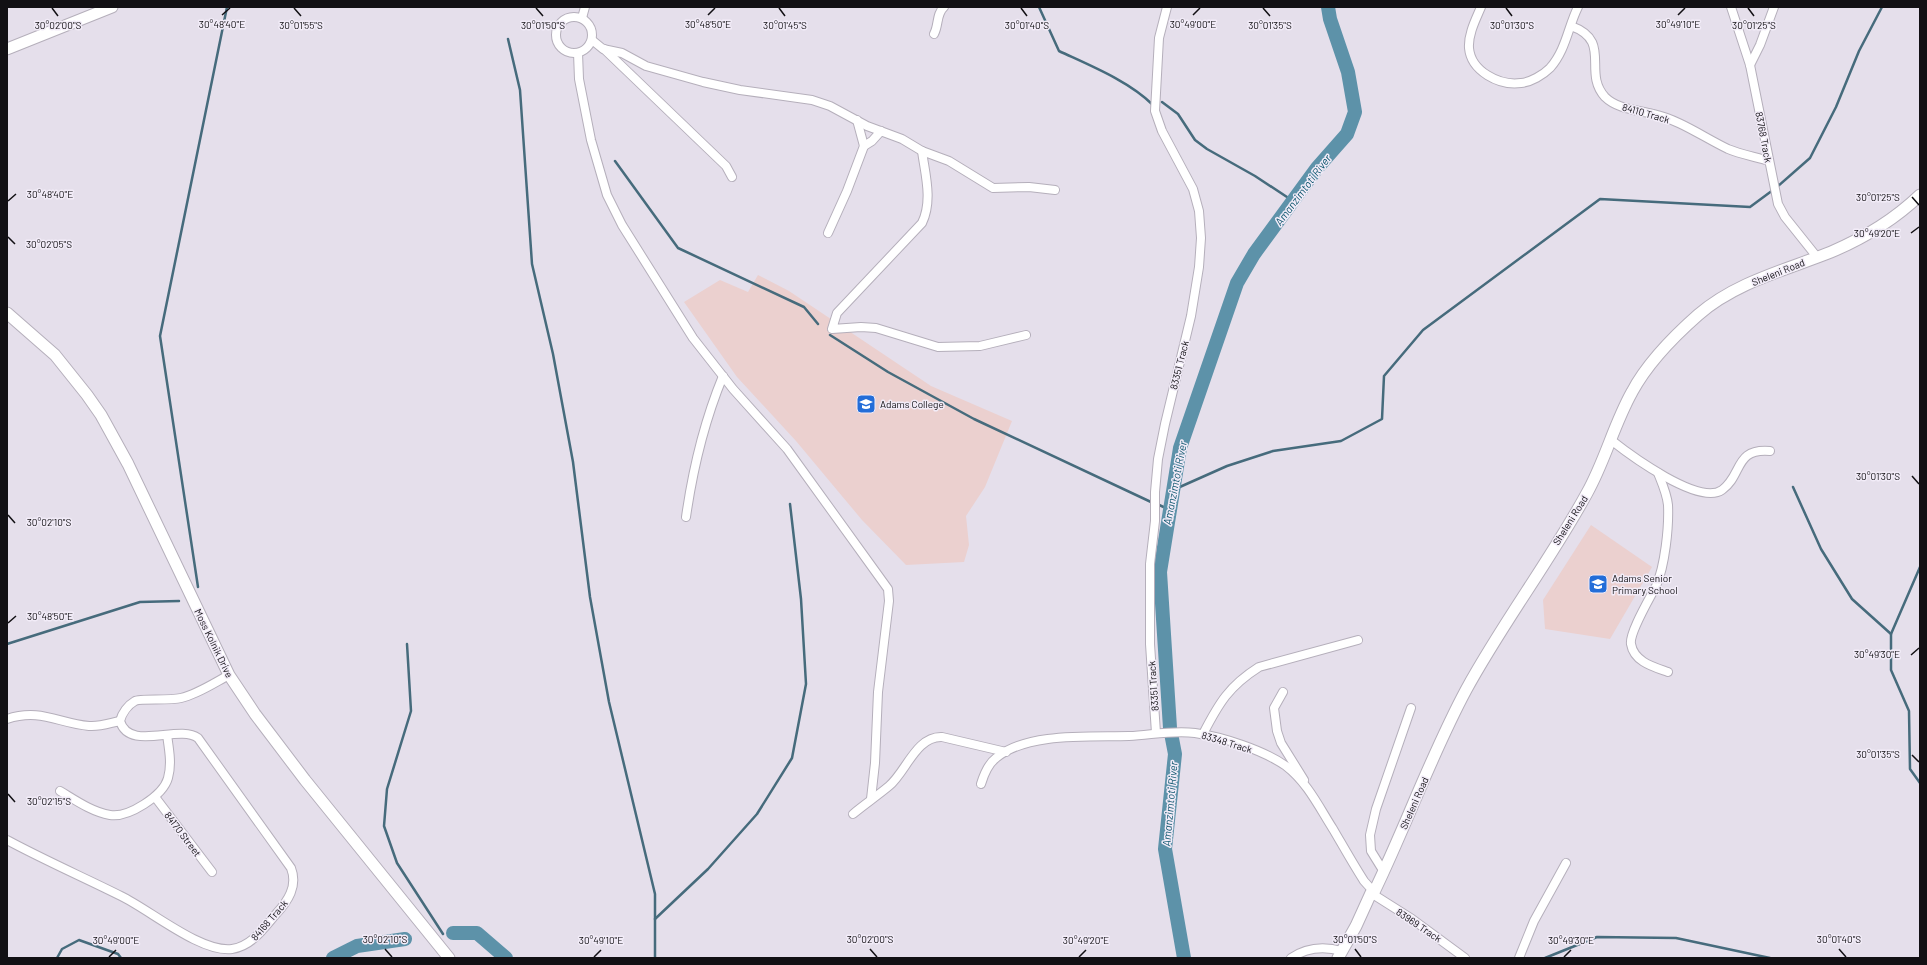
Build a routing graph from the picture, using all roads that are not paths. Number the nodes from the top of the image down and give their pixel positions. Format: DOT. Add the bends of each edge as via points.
graph roads {
  1 [pos="112,7"];
  2 [pos="584,7"];
  3 [pos="944,7"];
  4 [pos="1167,7"];
  5 [pos="1481,7"];
  6 [pos="1578,7"];
  7 [pos="1731,7"];
  8 [pos="1774,7"];
  9 [pos="582,18"];
  10 [pos="1571,26"];
  11 [pos="934,34"];
  12 [pos="592,40"];
  13 [pos="7,49"];
  14 [pos="603,49"];
  15 [pos="578,53"];
  16 [pos="1750,65"];
  17 [pos="856,120"];
  18 [pos="881,131"];
  19 [pos="864,146"];
  20 [pos="922,151"];
  21 [pos="1769,161"];
  22 [pos="732,176"];
  23 [pos="1055,190"];
  24 [pos="1920,195"];
  25 [pos="828,233"];
  26 [pos="1817,257"];
  27 [pos="7,313"];
  28 [pos="1026,336"];
  29 [pos="723,376"];
  30 [pos="1611,440"];
  31 [pos="1770,451"];
  32 [pos="1658,473"];
  33 [pos="686,517"];
  34 [pos="1358,640"];
  35 [pos="1668,672"];
  36 [pos="229,675"];
  37 [pos="1283,692"];
  38 [pos="1411,708"];
  39 [pos="7,719"];
  40 [pos="120,721"];
  41 [pos="1156,733"];
  42 [pos="1203,734"];
  43 [pos="167,735"];
  44 [pos="1006,752"];
  45 [pos="981,784"];
  46 [pos="1306,786"];
  47 [pos="60,791"];
  48 [pos="155,796"];
  49 [pos="871,799"];
  50 [pos="853,814"];
  51 [pos="7,840"];
  52 [pos="1566,863"];
  53 [pos="212,872"];
  54 [pos="1384,872"];
  55 [pos="1372,893"];
  56 [pos="1340,955"];
  57 [pos="449,958"];
  58 [pos="1291,958"];
  59 [pos="1466,958"];
  60 [pos="1519,958"];
  1 -- 13 [label="street"];
  2 -- 9 [label="street"];
  3 -- 11 [label="street" via="939,12 939,24"];
  4 -- 41 [label="street, 83351 Track" via="1159,38 1155,111 1162,131 1193,189 1199,211 1201,238 1191,316 1158,459 1150,564 1150,644"];
  5 -- 10 [label="street" via="1470,37 1470,54 1483,72 1502,82 1522,83 1540,76 1550,68 1563,48"];
  6 -- 10 [label="street"];
  7 -- 16 [label="street, 83768 Track"];
  8 -- 16 [label="street"];
  9 -- 12 [label="street" via="590,25"];
  9 -- 15 [label="street" via="566,19 559,26 556,36 563,50"];
  10 -- 21 [label="street, 84110 Track" via="1583,31 1592,39 1596,78 1603,95 1610,101 1620,107 1664,116 1730,150"];
  12 -- 14 [label="street"];
  12 -- 15 [label="street" via="587,49"];
  14 -- 17 [label="street" via="622,54 646,66 703,82 812,100"];
  14 -- 22 [label="street" via="726,166"];
  15 -- 29 [label="street" via="584,108 606,195 677,313"];
  16 -- 21 [label="street, 83768 Track"];
  17 -- 18 [label="street"];
  17 -- 19 [label="street"];
  18 -- 19 [label="street"];
  18 -- 20 [label="street" via="902,139"];
  19 -- 25 [label="street"];
  20 -- 23 [label="street" via="949,161 993,188 1029,187"];
  20 -- 28 [label="street" via="928,190 922,223 837,313 832,329 876,328 938,347 980,346"];
  21 -- 26 [label="street, 83768 Track" via="1778,204 1785,217"];
  24 -- 26 [label="street, Sheleni Road" via="1886,224"];
  26 -- 30 [label="street, Sheleni Road" via="1729,293 1699,314 1661,351 1644,372 1631,393"];
  27 -- 36 [label="street, Moss Kolnik Drive" via="55,356 101,415 128,464"];
  29 -- 33 [label="street" via="710,408 698,450"];
  29 -- 49 [label="street" via="787,449 888,589"];
  30 -- 32 [label="street"];
  30 -- 54 [label="street, Sheleni Road" via="1574,516 1503,625 1466,691 1440,742"];
  31 -- 32 [label="street" via="1753,451 1745,457 1727,486 1713,494 1702,494"];
  32 -- 35 [label="street" via="1668,504 1663,566 1634,631 1631,645 1642,662"];
  34 -- 42 [label="street" via="1259,667 1230,689"];
  36 -- 40 [label="street" via="182,698 165,701 139,699 126,709"];
  36 -- 57 [label="street, Moss Kolnik Drive" via="305,780"];
  37 -- 46 [label="street" via="1274,708 1279,737"];
  38 -- 54 [label="street" via="1376,809 1370,836 1371,851"];
  39 -- 40 [label="street" via="36,714 91,726"];
  40 -- 43 [label="street, 84168 Track" via="126,730 136,735"];
  41 -- 42 [label="street, 83348 Track"];
  41 -- 44 [label="street, 83348 Track" via="1040,740"];
  42 -- 46 [label="street, 83348 Track" via="1271,757"];
  43 -- 48 [label="street" via="170,768 168,778"];
  43 -- 51 [label="street, 84168 Track" via="191,734 201,741 293,872 293,887 285,904 250,941 233,949 209,946 181,932 137,904"];
  44 -- 45 [label="street, 83348 Track" via="989,766"];
  44 -- 49 [label="street" via="942,737 933,738 912,756 890,785"];
  46 -- 55 [label="street, 83348 Track"];
  47 -- 48 [label="street" via="93,809 115,815 129,812"];
  48 -- 53 [label="street, 84170 Street"];
  49 -- 50 [label="street"];
  52 -- 60 [label="street" via="1534,921"];
  54 -- 55 [label="street, Sheleni Road"];
  55 -- 56 [label="street, Sheleni Road"];
  55 -- 59 [label="street, 83969 Track"];
  56 -- 58 [label="street" via="1320,948 1300,952"];
}
